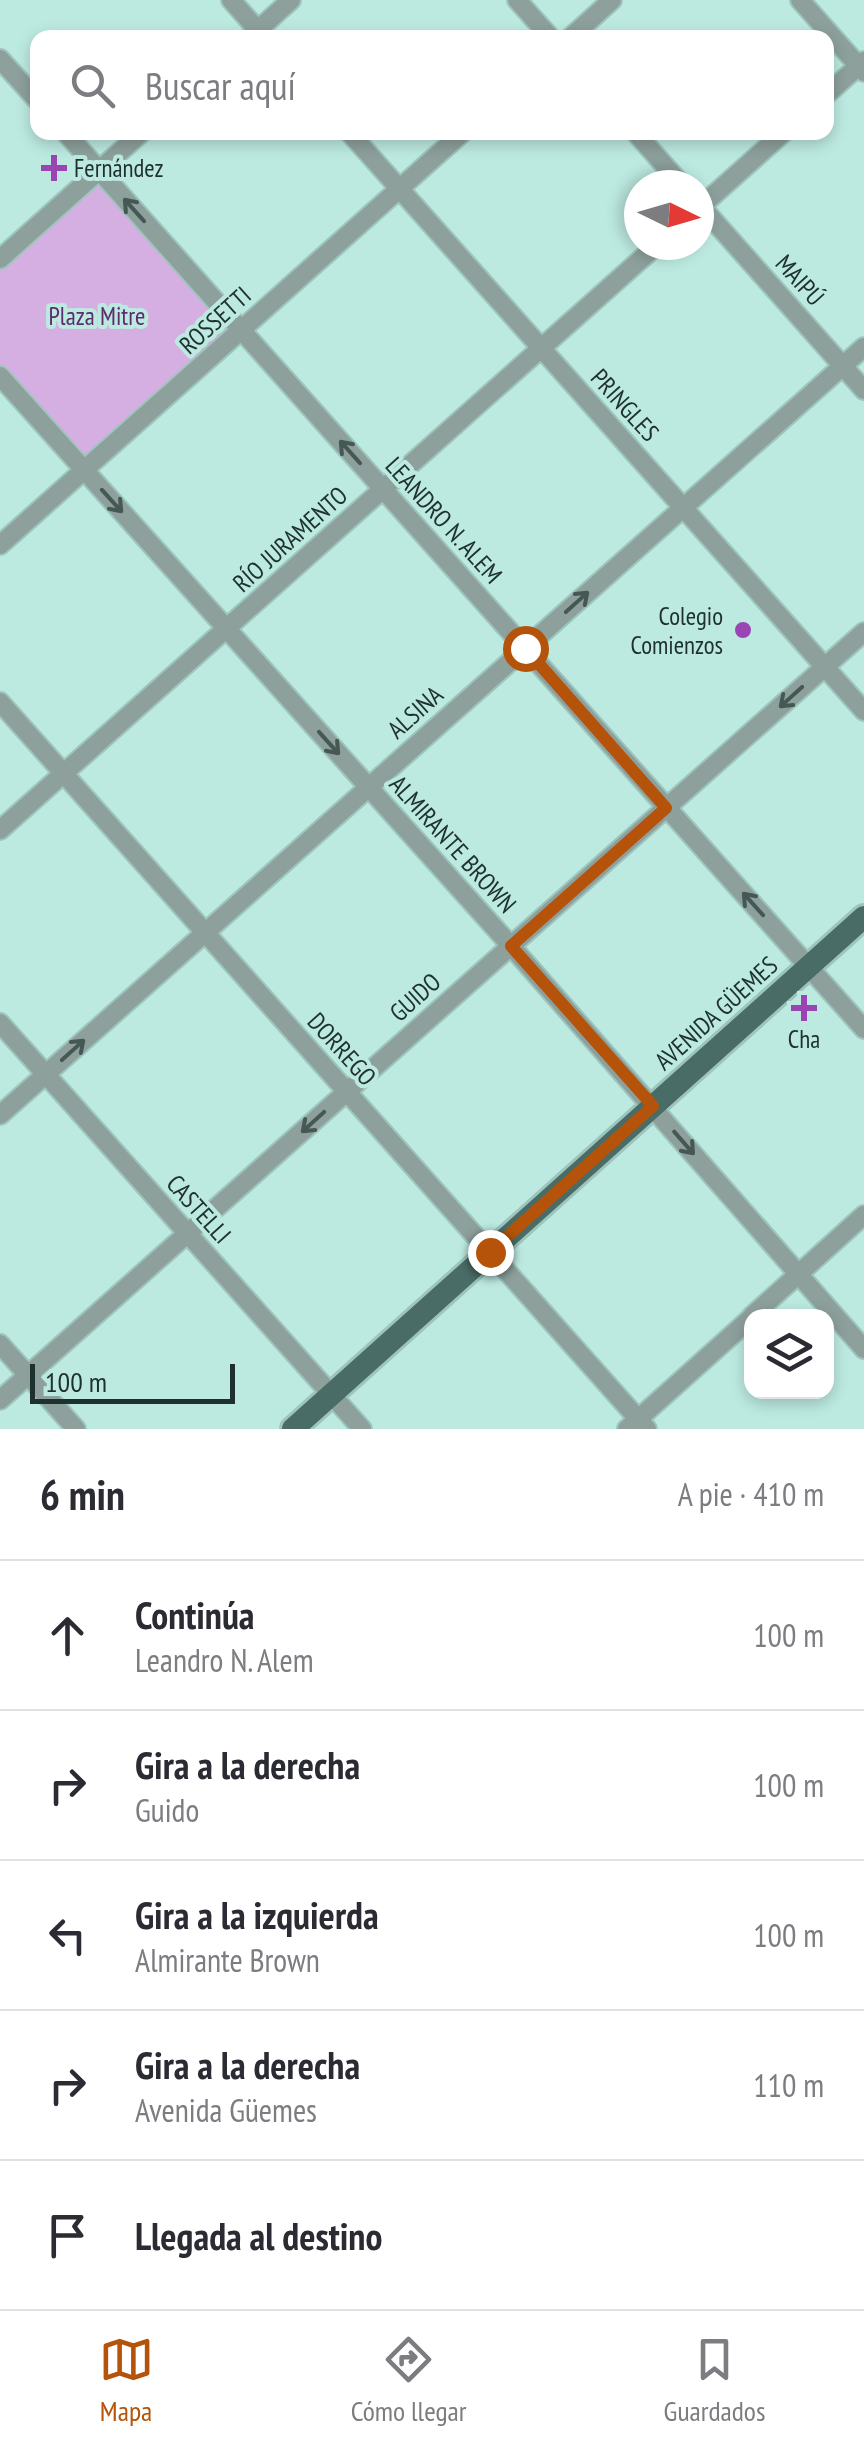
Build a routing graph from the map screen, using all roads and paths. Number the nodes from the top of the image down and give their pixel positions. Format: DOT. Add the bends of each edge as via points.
graph roads {
  1 [pos="232,0"];
  2 [pos="291,0"];
  3 [pos="517,0"];
  4 [pos="612,0"];
  5 [pos="800,0"];
  6 [pos="253,30"];
  7 [pos="262,30"];
  8 [pos="543,30"];
  9 [pos="579,30"];
  10 [pos="828,30"];
  11 [pos="834,36"];
  12 [pos="0,59"];
  13 [pos="862,66"];
  14 [pos="834,88"];
  15 [pos="30,92"];
  16 [pos="73,140"];
  17 [pos="133,140"];
  18 [pos="357,140"];
  19 [pos="454,140"];
  20 [pos="642,140"];
  21 [pos="775,140"];
  22 [pos="669,170"];
  23 [pos="100,171"];
  24 [pos="400,189"];
  25 [pos="714,194"];
  26 [pos="714,222"];
  27 [pos="0,259"];
  28 [pos="640,260"];
  29 [pos="241,330"];
  30 [pos="864,347"];
  31 [pos="541,348"];
  32 [pos="842,366"];
  33 [pos="0,376"];
  34 [pos="864,390"];
  35 [pos="84,469"];
  36 [pos="383,489"];
  37 [pos="683,508"];
  38 [pos="0,544"];
  39 [pos="226,629"];
  40 [pos="864,632"];
  41 [pos="525,648"];
  42 [pos="825,667"];
  43 [pos="0,702"];
  44 [pos="864,710"];
  45 [pos="64,774"];
  46 [pos="368,787"];
  47 [pos="666,808"];
  48 [pos="0,830"];
  49 [pos="864,917"];
  50 [pos="205,933"];
  51 [pos="511,946"];
  52 [pos="808,967"];
  53 [pos="0,1023"];
  54 [pos="864,1030"];
  55 [pos="46,1074"];
  56 [pos="347,1092"];
  57 [pos="653,1106"];
  58 [pos="0,1115"];
  59 [pos="864,1215"];
  60 [pos="188,1234"];
  61 [pos="490,1252"];
  62 [pos="799,1274"];
  63 [pos="761,1309"];
  64 [pos="744,1325"];
  65 [pos="0,1344"];
  66 [pos="864,1349"];
  67 [pos="28,1376"];
  68 [pos="331,1395"];
  69 [pos="0,1400"];
  70 [pos="638,1426"];
  71 [pos="76,1429"];
  72 [pos="293,1429"];
  73 [pos="362,1429"];
  1 -- 6 [label="street"];
  2 -- 7 [label="street"];
  3 -- 8 [label="street"];
  4 -- 9 [label="street"];
  5 -- 10 [label="street"];
  11 -- 13 [label="street"];
  12 -- 15 [label="street"];
  13 -- 14 [label="street"];
  16 -- 23 [label="street, LEANDRO N. ALEM"];
  17 -- 23 [label="street"];
  18 -- 24 [label="street, PRINGLES"];
  19 -- 24 [label="street, ROSSETTI"];
  20 -- 22 [label="street"];
  21 -- 25 [label="street"];
  23 -- 27 [label="street"];
  29 -- 23 [label="street, LEANDRO N. ALEM, one-way"];
  24 -- 29 [label="street, ROSSETTI"];
  24 -- 31 [label="street, PRINGLES"];
  26 -- 32 [label="street, MAIPÚ"];
  28 -- 31 [label="street, RÍO JURAMENTO"];
  29 -- 35 [label="street, ROSSETTI"];
  36 -- 29 [label="street, LEANDRO N. ALEM, one-way"];
  30 -- 32 [label="street, ALSINA"];
  31 -- 36 [label="street, RÍO JURAMENTO"];
  31 -- 37 [label="street, PRINGLES"];
  32 -- 34 [label="street, MAIPÚ"];
  32 -- 37 [label="street, ALSINA"];
  33 -- 35 [label="street, ALMIRANTE BROWN"];
  35 -- 38 [label="street, ROSSETTI"];
  35 -- 39 [label="street, ALMIRANTE BROWN, one-way"];
  36 -- 39 [label="street, RÍO JURAMENTO"];
  36 -- 41 [label="street, LEANDRO N. ALEM"];
  41 -- 37 [label="street, ALSINA, one-way"];
  37 -- 42 [label="street, PRINGLES"];
  39 -- 45 [label="street, RÍO JURAMENTO"];
  39 -- 46 [label="street, ALMIRANTE BROWN, one-way"];
  40 -- 42 [label="street, GUIDO"];
  41 -- 46 [label="street, ALSINA"];
  41 -- 47 [label="street, LEANDRO N. ALEM"];
  42 -- 44 [label="street, PRINGLES"];
  42 -- 47 [label="street, GUIDO, one-way"];
  43 -- 45 [label="street, DORREGO"];
  45 -- 48 [label="street, RÍO JURAMENTO"];
  45 -- 50 [label="street, DORREGO"];
  46 -- 50 [label="street, ALSINA"];
  46 -- 51 [label="street, ALMIRANTE BROWN"];
  47 -- 51 [label="street, GUIDO"];
  52 -- 47 [label="street, LEANDRO N. ALEM, one-way"];
  49 -- 52 [label="main road, AVENIDA GÜEMES"];
  55 -- 50 [label="street, ALSINA, one-way"];
  50 -- 56 [label="street, DORREGO"];
  51 -- 56 [label="street, GUIDO"];
  51 -- 57 [label="street, ALMIRANTE BROWN"];
  52 -- 54 [label="street, LEANDRO N. ALEM"];
  52 -- 57 [label="main road, AVENIDA GÜEMES"];
  53 -- 55 [label="street, CASTELLI"];
  55 -- 58 [label="street, ALSINA"];
  55 -- 60 [label="street, CASTELLI"];
  56 -- 60 [label="street, GUIDO, one-way"];
  56 -- 61 [label="street, DORREGO"];
  57 -- 61 [label="main road, AVENIDA GÜEMES"];
  57 -- 62 [label="street, ALMIRANTE BROWN, one-way"];
  59 -- 62 [label="street"];
  60 -- 67 [label="street, GUIDO"];
  60 -- 68 [label="street, CASTELLI"];
  61 -- 68 [label="main road, AVENIDA GÜEMES"];
  61 -- 70 [label="street, DORREGO"];
  62 -- 63 [label="street"];
  62 -- 66 [label="street, ALMIRANTE BROWN"];
  64 -- 70 [label="street"];
  65 -- 67 [label="street"];
  67 -- 69 [label="street, GUIDO"];
  67 -- 71 [label="street"];
  68 -- 72 [label="main road, AVENIDA GÜEMES"];
  68 -- 73 [label="street, CASTELLI"];
}
